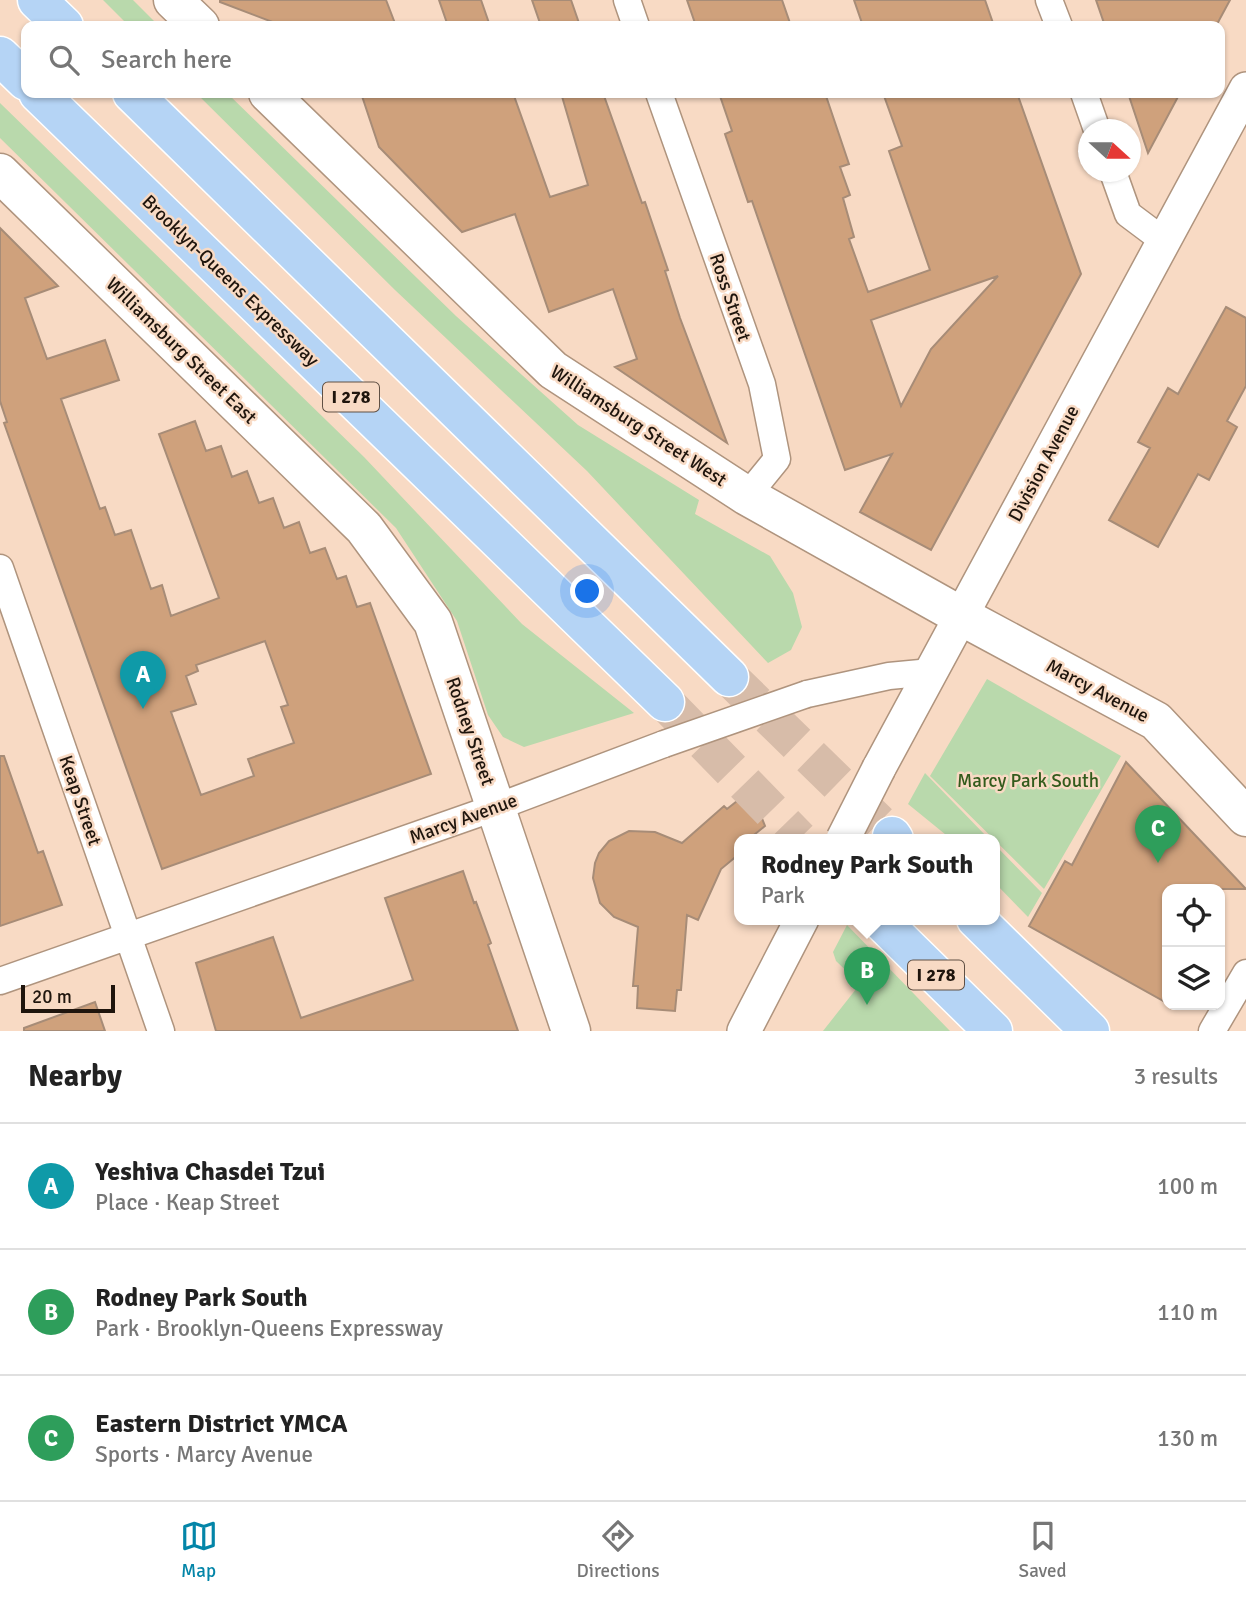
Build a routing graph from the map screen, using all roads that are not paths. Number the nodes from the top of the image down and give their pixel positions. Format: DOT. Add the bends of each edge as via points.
graph roads {
  1 [pos="37,0"];
  2 [pos="173,0"];
  3 [pos="627,0"];
  4 [pos="1049,0"];
  5 [pos="59,21"];
  6 [pos="195,21"];
  7 [pos="634,21"];
  8 [pos="1057,21"];
  9 [pos="0,56"];
  10 [pos="21,76"];
  11 [pos="1246,89"];
  12 [pos="43,98"];
  13 [pos="137,98"];
  14 [pos="273,98"];
  15 [pos="661,98"];
  16 [pos="1086,98"];
  17 [pos="1093,119"];
  18 [pos="0,173"];
  19 [pos="1117,182"];
  20 [pos="1164,241"];
  21 [pos="747,496"];
  22 [pos="364,528"];
  23 [pos="0,568"];
  24 [pos="961,616"];
  25 [pos="931,672"];
  26 [pos="729,677"];
  27 [pos="664,702"];
  28 [pos="497,807"];
  29 [pos="1246,817"];
  30 [pos="846,834"];
  31 [pos="799,925"];
  32 [pos="885,925"];
  33 [pos="982,925"];
  34 [pos="128,936"];
  35 [pos="1246,973"];
  36 [pos="0,981"];
  37 [pos="161,1031"];
  38 [pos="571,1031"];
  39 [pos="744,1031"];
  40 [pos="993,1031"];
  41 [pos="1090,1031"];
  42 [pos="1212,1031"];
  1 -- 5 [label="highway"];
  2 -- 6 [label="main road"];
  3 -- 7 [label="street"];
  4 -- 8 [label="street"];
  9 -- 10 [label="highway"];
  11 -- 20 [label="street, Division Avenue"];
  12 -- 27 [label="highway, Brooklyn-Queens Expressway / I 278"];
  13 -- 26 [label="highway"];
  14 -- 21 [label="main road, Williamsburg Street West" via="553,370"];
  15 -- 21 [label="street, Ross Street" via="762,384 777,458"];
  16 -- 17 [label="street"];
  18 -- 22 [label="main road, Williamsburg Street East"];
  19 -- 20 [label="street" via="1128,214"];
  20 -- 24 [label="street, Division Avenue"];
  21 -- 24 [label="main road, Williamsburg Street West"];
  22 -- 28 [label="main road, Rodney Street" via="433,622"];
  23 -- 34 [label="street, Keap Street"];
  24 -- 25 [label="street, Division Avenue"];
  24 -- 29 [label="main road, Marcy Avenue" via="1156,721"];
  25 -- 28 [label="street, Marcy Avenue, bridge" via="807,694"];
  25 -- 30 [label="street, Division Avenue, bridge"];
  28 -- 34 [label="street, Marcy Avenue"];
  28 -- 38 [label="main road, Rodney Street"];
  31 -- 39 [label="street"];
  32 -- 40 [label="highway, I 278"];
  33 -- 41 [label="highway"];
  34 -- 36 [label="street, Marcy Avenue"];
  34 -- 37 [label="street, Keap Street"];
  35 -- 42 [label="street"];
}
